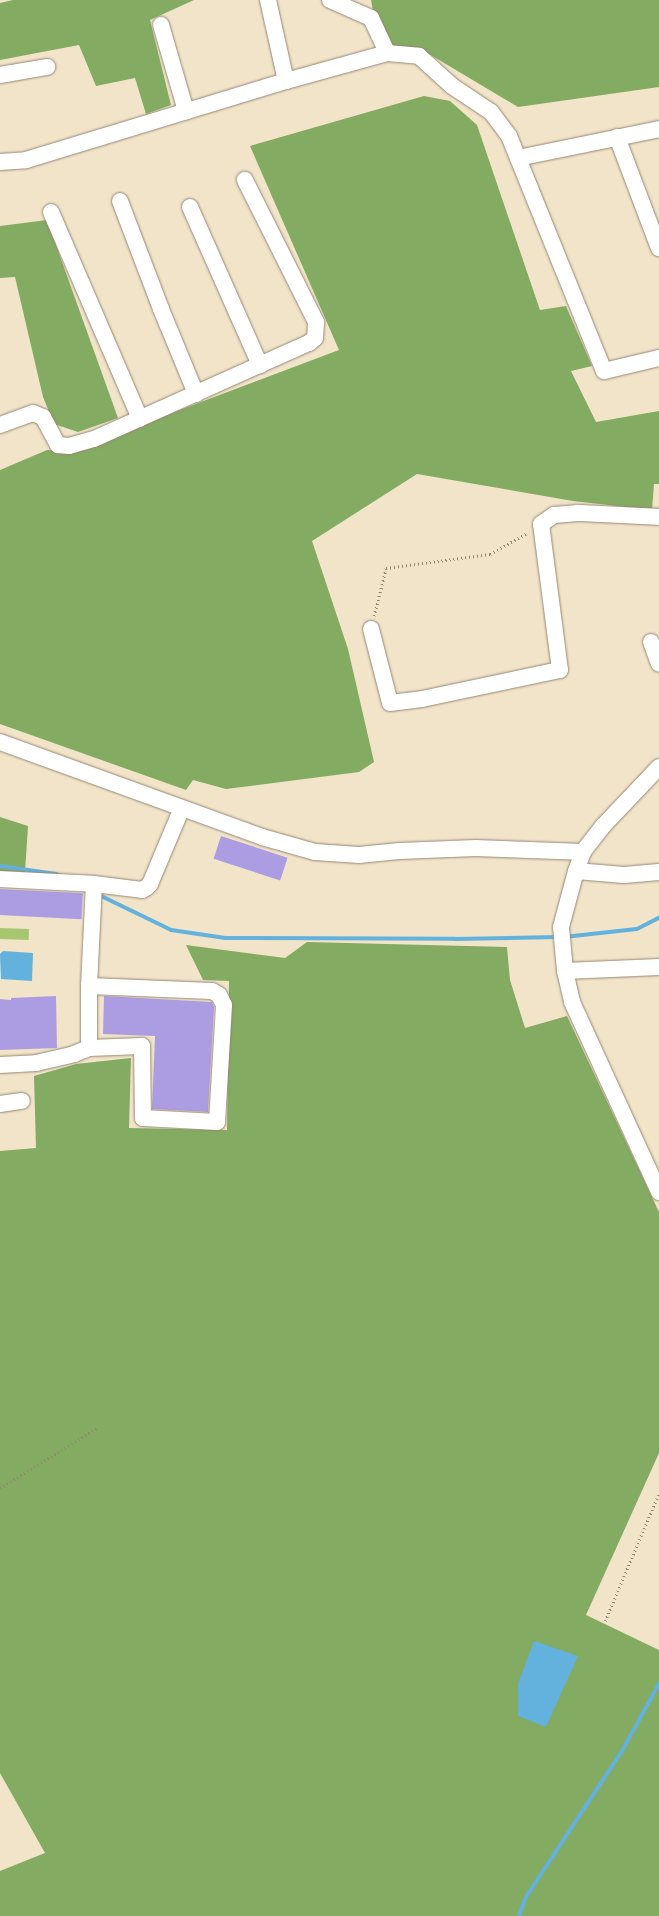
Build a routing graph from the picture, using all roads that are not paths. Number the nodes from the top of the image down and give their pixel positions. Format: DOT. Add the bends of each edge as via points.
graph roads {
  1 [pos="268,0"];
  2 [pos="330,0"];
  3 [pos="161,25"];
  4 [pos="387,53"];
  5 [pos="47,67"];
  6 [pos="0,75"];
  7 [pos="286,81"];
  8 [pos="186,111"];
  9 [pos="659,129"];
  10 [pos="617,137"];
  11 [pos="518,158"];
  12 [pos="0,162"];
  13 [pos="246,180"];
  14 [pos="120,201"];
  15 [pos="190,207"];
  16 [pos="51,212"];
  17 [pos="659,248"];
  18 [pos="659,358"];
  19 [pos="260,365"];
  20 [pos="196,394"];
  21 [pos="140,419"];
  22 [pos="0,425"];
  23 [pos="659,517"];
  24 [pos="371,629"];
  25 [pos="651,642"];
  26 [pos="659,664"];
  27 [pos="0,742"];
  28 [pos="659,767"];
  29 [pos="659,785"];
  30 [pos="641,786"];
  31 [pos="182,808"];
  32 [pos="583,852"];
  33 [pos="576,871"];
  34 [pos="659,872"];
  35 [pos="0,879"];
  36 [pos="94,884"];
  37 [pos="659,967"];
  38 [pos="565,971"];
  39 [pos="89,986"];
  40 [pos="89,1048"];
  41 [pos="0,1065"];
  42 [pos="22,1101"];
  43 [pos="0,1104"];
  44 [pos="659,1192"];
  1 -- 7 [label="street"];
  2 -- 4 [label="street" via="371,18"];
  3 -- 8 [label="street"];
  4 -- 7 [label="street"];
  4 -- 11 [label="street" via="419,56 452,86 491,112 509,136"];
  5 -- 6 [label="street"];
  7 -- 8 [label="street"];
  8 -- 12 [label="street" via="26,160"];
  9 -- 10 [label="street"];
  10 -- 11 [label="street"];
  10 -- 17 [label="street"];
  11 -- 18 [label="street" via="604,371"];
  13 -- 19 [label="street" via="316,322 316,338"];
  14 -- 20 [label="street" via="160,309"];
  15 -- 19 [label="street"];
  16 -- 21 [label="street"];
  19 -- 20 [label="street"];
  20 -- 21 [label="street"];
  21 -- 22 [label="street" via="94,439 69,446 58,445 43,417 33,413"];
  23 -- 24 [label="street" via="578,513 554,515 541,524 560,670 390,703"];
  25 -- 26 [label="street"];
  27 -- 31 [label="street"];
  28 -- 30 [label="street"];
  29 -- 30 [label="street"];
  30 -- 32 [label="street" via="603,826"];
  31 -- 32 [label="street" via="315,852 359,855 476,848"];
  31 -- 36 [label="street" via="150,884 146,888 142,890"];
  32 -- 33 [label="street"];
  33 -- 34 [label="street" via="624,875"];
  33 -- 38 [label="street" via="562,928"];
  35 -- 36 [label="street"];
  36 -- 39 [label="street"];
  37 -- 38 [label="street"];
  38 -- 44 [label="street" via="572,1002"];
  39 -- 40 [label="street"];
  39 -- 40 [label="street" via="212,991 219,995 224,1005 217,1122 143,1118 142,1046"];
  40 -- 41 [label="street" via="36,1063"];
  42 -- 43 [label="street"];
}
